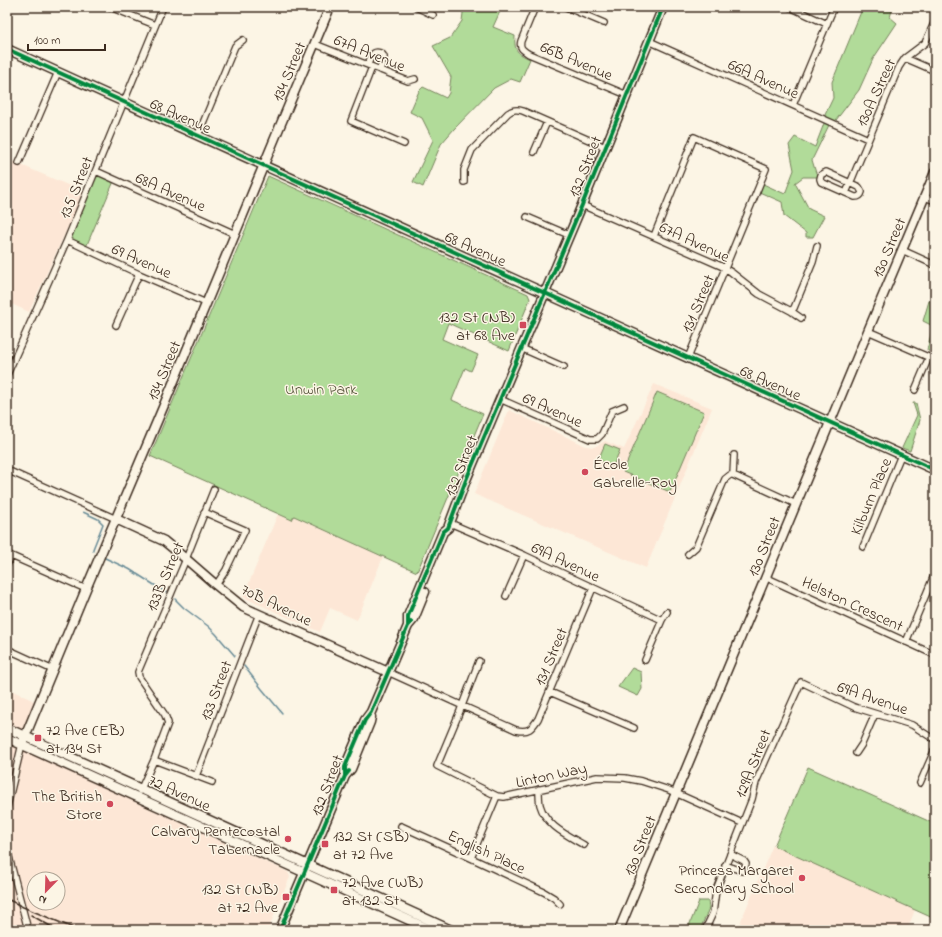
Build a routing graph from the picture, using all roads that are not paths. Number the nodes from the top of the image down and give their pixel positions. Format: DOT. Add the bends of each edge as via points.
graph roads {
  1 [pos="110,7"];
  2 [pos="162,7"];
  3 [pos="330,7"];
  4 [pos="416,7"];
  5 [pos="534,7"];
  6 [pos="566,7"];
  7 [pos="663,7"];
  8 [pos="790,7"];
  9 [pos="834,7"];
  10 [pos="432,16"];
  11 [pos="935,21"];
  12 [pos="604,23"];
  13 [pos="827,24"];
  14 [pos="155,26"];
  15 [pos="243,40"];
  16 [pos="649,41"];
  17 [pos="315,44"];
  18 [pos="7,49"];
  19 [pos="905,58"];
  20 [pos="370,66"];
  21 [pos="380,70"];
  22 [pos="935,71"];
  23 [pos="58,72"];
  24 [pos="415,79"];
  25 [pos="627,95"];
  26 [pos="124,102"];
  27 [pos="793,105"];
  28 [pos="547,122"];
  29 [pos="198,135"];
  30 [pos="868,139"];
  31 [pos="404,144"];
  32 [pos="605,146"];
  33 [pos="534,152"];
  34 [pos="19,163"];
  35 [pos="264,165"];
  36 [pos="96,171"];
  37 [pos="935,172"];
  38 [pos="464,182"];
  39 [pos="850,182"];
  40 [pos="846,192"];
  41 [pos="925,196"];
  42 [pos="935,201"];
  43 [pos="582,205"];
  44 [pos="527,217"];
  45 [pos="235,234"];
  46 [pos="569,235"];
  47 [pos="654,236"];
  48 [pos="67,240"];
  49 [pos="818,246"];
  50 [pos="902,250"];
  51 [pos="935,265"];
  52 [pos="726,268"];
  53 [pos="139,274"];
  54 [pos="545,293"];
  55 [pos="206,303"];
  56 [pos="793,309"];
  57 [pos="801,318"];
  58 [pos="116,325"];
  59 [pos="868,331"];
  60 [pos="522,348"];
  61 [pos="929,357"];
  62 [pos="688,358"];
  63 [pos="935,360"];
  64 [pos="564,367"];
  65 [pos="7,375"];
  66 [pos="915,390"];
  67 [pos="500,399"];
  68 [pos="624,406"];
  69 [pos="830,422"];
  70 [pos="902,455"];
  71 [pos="734,456"];
  72 [pos="7,470"];
  73 [pos="935,470"];
  74 [pos="733,475"];
  75 [pos="214,489"];
  76 [pos="796,504"];
  77 [pos="204,512"];
  78 [pos="116,519"];
  79 [pos="449,525"];
  80 [pos="863,547"];
  81 [pos="688,554"];
  82 [pos="9,555"];
  83 [pos="524,555"];
  84 [pos="186,559"];
  85 [pos="7,564"];
  86 [pos="935,573"];
  87 [pos="766,577"];
  88 [pos="216,585"];
  89 [pos="593,588"];
  90 [pos="86,589"];
  91 [pos="506,596"];
  92 [pos="667,612"];
  93 [pos="259,614"];
  94 [pos="662,620"];
  95 [pos="906,642"];
  96 [pos="7,649"];
  97 [pos="935,655"];
  98 [pos="644,660"];
  99 [pos="479,661"];
  100 [pos="53,670"];
  101 [pos="388,672"];
  102 [pos="801,682"];
  103 [pos="550,692"];
  104 [pos="462,705"];
  105 [pos="875,714"];
  106 [pos="7,728"];
  107 [pos="634,728"];
  108 [pos="527,731"];
  109 [pos="25,736"];
  110 [pos="7,738"];
  111 [pos="935,740"];
  112 [pos="22,744"];
  113 [pos="935,749"];
  114 [pos="856,753"];
  115 [pos="154,760"];
  116 [pos="196,776"];
  117 [pos="212,782"];
  118 [pos="920,783"];
  119 [pos="539,789"];
  120 [pos="139,793"];
  121 [pos="676,793"];
  122 [pos="497,796"];
  123 [pos="7,807"];
  124 [pos="742,823"];
  125 [pos="401,826"];
  126 [pos="584,845"];
  127 [pos="7,849"];
  128 [pos="730,854"];
  129 [pos="471,858"];
  130 [pos="725,865"];
  131 [pos="306,869"];
  132 [pos="560,904"];
  133 [pos="28,930"];
  134 [pos="280,930"];
  135 [pos="431,930"];
  136 [pos="451,930"];
  137 [pos="619,930"];
  138 [pos="705,930"];
  1 -- 14 [label="street"];
  2 -- 14 [label="street, 135 Street"];
  3 -- 17 [label="street, 134 Street"];
  4 -- 10 [label="street"];
  5 -- 25 [label="street, 66B Avenue" via="521,38 520,45 523,50"];
  6 -- 12 [label="street"];
  7 -- 16 [label="street, 132 Street"];
  8 -- 13 [label="street"];
  9 -- 13 [label="street"];
  11 -- 19 [label="street, 130A Street" via="926,43"];
  13 -- 27 [label="street"];
  14 -- 26 [label="street, 135 Street"];
  15 -- 29 [label="street" via="235,46"];
  16 -- 25 [label="street, 132 Street"];
  16 -- 27 [label="street, 66A Avenue"];
  17 -- 20 [label="street, 67A Avenue"];
  17 -- 35 [label="street, 134 Street"];
  18 -- 23 [label="street, 68 Avenue"];
  19 -- 22 [label="street"];
  19 -- 30 [label="street, 130A Street"];
  20 -- 21 [label="street, 67A Avenue"];
  20 -- 21 [label="street" via="373,54 380,52 384,57"];
  20 -- 31 [label="street" via="351,121"];
  21 -- 24 [label="street, 67A Avenue" via="408,81"];
  23 -- 26 [label="street, 68 Avenue"];
  23 -- 34 [label="street"];
  25 -- 32 [label="street, 132 Street"];
  26 -- 29 [label="street, 68 Avenue"];
  26 -- 36 [label="street, 135 Street"];
  27 -- 30 [label="street, 66A Avenue"];
  28 -- 32 [label="street"];
  28 -- 33 [label="street"];
  28 -- 38 [label="street" via="516,109 508,113 472,150 464,170"];
  29 -- 35 [label="street, 68 Avenue"];
  30 -- 39 [label="street, 130A Street"];
  32 -- 43 [label="street, 132 Street"];
  35 -- 45 [label="street, 134 Street"];
  35 -- 54 [label="street, 68 Avenue"];
  36 -- 45 [label="street, 68A Avenue"];
  36 -- 48 [label="street, 135 Street"];
  37 -- 41 [label="street, 130 Street"];
  39 -- 40 [label="street, 130A Street"];
  39 -- 40 [label="street" via="859,187 861,195 855,197"];
  39 -- 40 [label="street" via="826,172 820,179 821,182"];
  41 -- 42 [label="street"];
  41 -- 50 [label="street, 130 Street"];
  43 -- 46 [label="street, 132 Street"];
  43 -- 47 [label="street, 67A Avenue"];
  44 -- 46 [label="street"];
  45 -- 55 [label="street, 134 Street"];
  46 -- 54 [label="street, 132 Street"];
  47 -- 52 [label="street, 67A Avenue"];
  47 -- 52 [label="street, 131 Street" via="694,137 766,169"];
  48 -- 53 [label="street, 69 Avenue"];
  48 -- 65 [label="street, 135 Street"];
  49 -- 56 [label="street"];
  50 -- 51 [label="street"];
  50 -- 59 [label="street, 130 Street"];
  52 -- 56 [label="street, 67A Avenue" via="759,294"];
  52 -- 62 [label="street, 131 Street"];
  53 -- 55 [label="street, 69 Avenue"];
  53 -- 58 [label="street"];
  54 -- 60 [label="street, 132 Street"];
  54 -- 62 [label="street, 68 Avenue"];
  55 -- 78 [label="street, 134 Street"];
  56 -- 57 [label="street, 67A Avenue"];
  59 -- 61 [label="street"];
  59 -- 69 [label="street, 130 Street"];
  60 -- 64 [label="street"];
  60 -- 67 [label="street, 132 Street"];
  61 -- 63 [label="street"];
  61 -- 66 [label="street"];
  62 -- 69 [label="street, 68 Avenue"];
  67 -- 68 [label="street, 69 Avenue" via="590,439 597,439 602,434 612,411"];
  67 -- 79 [label="street, 132 Street"];
  69 -- 70 [label="street, 68 Avenue"];
  69 -- 76 [label="street, 130 Street"];
  70 -- 73 [label="street, 68 Avenue"];
  70 -- 80 [label="street, Kilburn Place"];
  71 -- 74 [label="street"];
  72 -- 78 [label="street, 70B Avenue"];
  74 -- 76 [label="street"];
  74 -- 81 [label="street" via="725,479 696,548"];
  75 -- 77 [label="street, 133B Street"];
  76 -- 87 [label="street, 130 Street"];
  77 -- 84 [label="street, 133B Street"];
  77 -- 88 [label="street" via="244,530 226,570"];
  78 -- 84 [label="street, 70B Avenue" via="161,539"];
  78 -- 90 [label="street, 134 Street"];
  79 -- 83 [label="street, 69A Avenue"];
  79 -- 101 [label="street, 132 Street" via="448,534 414,619 408,626"];
  82 -- 85 [label="street"];
  82 -- 90 [label="street"];
  83 -- 89 [label="street, 69A Avenue"];
  83 -- 91 [label="street"];
  84 -- 88 [label="street, 70B Avenue"];
  84 -- 115 [label="street, 133B Street" via="138,672 168,722"];
  86 -- 95 [label="street, Helston Crescent"];
  87 -- 95 [label="street, Helston Crescent"];
  87 -- 121 [label="street, 130 Street"];
  88 -- 93 [label="street, 70B Avenue" via="243,607"];
  89 -- 94 [label="street, 69A Avenue"];
  89 -- 103 [label="street, 131 Street"];
  90 -- 100 [label="street, 134 Street"];
  92 -- 94 [label="street"];
  93 -- 101 [label="street, 70B Avenue"];
  93 -- 116 [label="street, 133 Street"];
  94 -- 98 [label="street"];
  95 -- 97 [label="street"];
  96 -- 100 [label="street"];
  99 -- 104 [label="street"];
  100 -- 109 [label="street, 134 Street"];
  101 -- 104 [label="street, 70B Avenue"];
  101 -- 131 [label="street, 132 Street" via="351,769 345,776"];
  102 -- 105 [label="street, 69A Avenue"];
  102 -- 124 [label="street, 129A Street" via="756,782"];
  103 -- 107 [label="street"];
  103 -- 108 [label="street, 131 Street" via="538,719"];
  104 -- 108 [label="street, 70B Avenue" via="516,730"];
  104 -- 122 [label="street, Linton Way" via="437,766"];
  105 -- 111 [label="street, 69A Avenue" via="912,724"];
  105 -- 114 [label="street"];
  106 -- 109 [label="street, 72 Avenue"];
  109 -- 112 [label="street, 134 Street"];
  109 -- 120 [label="street, 72 Avenue"];
  110 -- 112 [label="street, 72 Avenue"];
  112 -- 120 [label="street, 72 Avenue"];
  112 -- 123 [label="street"];
  113 -- 118 [label="street"];
  115 -- 116 [label="street"];
  115 -- 120 [label="street"];
  116 -- 117 [label="street"];
  119 -- 121 [label="street, Linton Way" via="597,777 642,781"];
  119 -- 122 [label="street, Linton Way" via="504,797"];
  119 -- 126 [label="street" via="540,806 547,819 557,829"];
  120 -- 131 [label="street, 72 Avenue"];
  121 -- 124 [label="street"];
  121 -- 137 [label="street, 130 Street"];
  122 -- 129 [label="street"];
  124 -- 128 [label="street, 129A Street"];
  125 -- 129 [label="street, English Place"];
  127 -- 133 [label="street"];
  128 -- 130 [label="street, 129A Street"];
  128 -- 130 [label="street" via="746,864 742,871"];
  129 -- 132 [label="street, English Place" via="554,898"];
  130 -- 138 [label="street, 129A Street" via="716,890 713,913"];
  131 -- 134 [label="street, 132 Street"];
  131 -- 135 [label="street, 72 Avenue"];
  131 -- 136 [label="street, 72 Avenue"];
}
